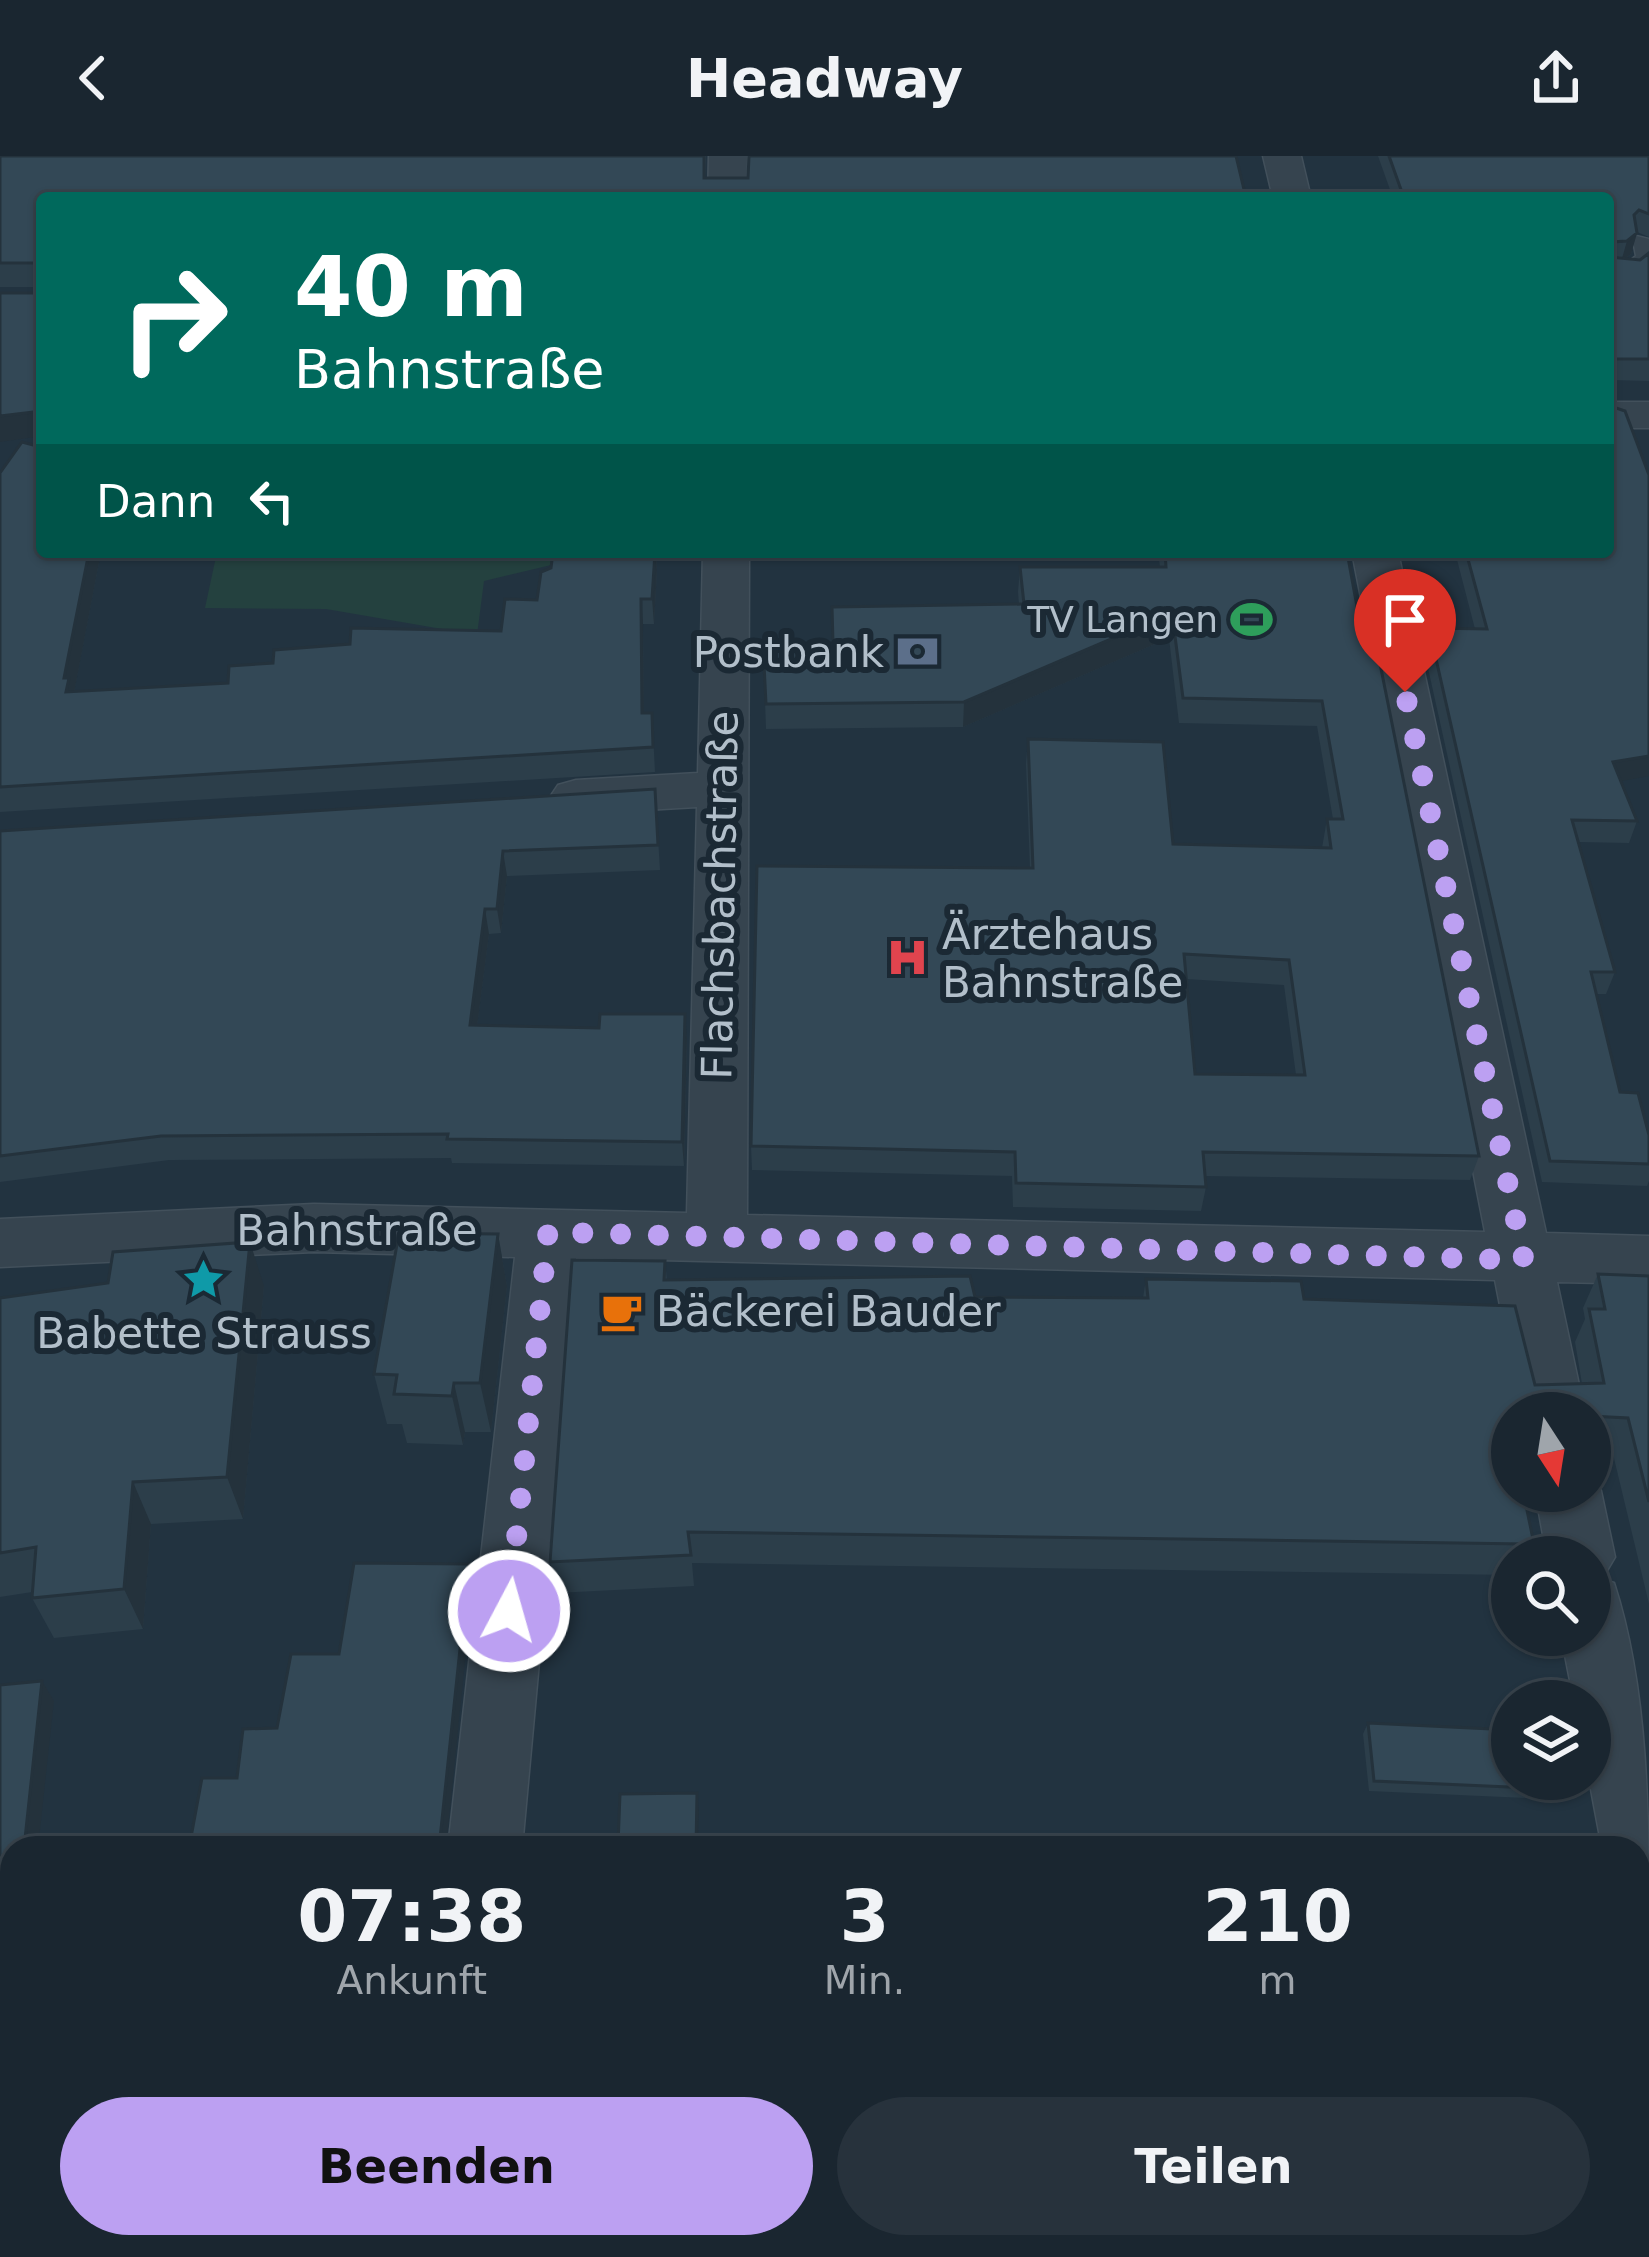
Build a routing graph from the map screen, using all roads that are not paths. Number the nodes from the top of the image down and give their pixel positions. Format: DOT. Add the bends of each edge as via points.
graph roads {
  1 [pos="728,156"];
  2 [pos="1282,156"];
  3 [pos="727,192"];
  4 [pos="1291,192"];
  5 [pos="1639,239"];
  6 [pos="1614,272"];
  7 [pos="1614,415"];
  8 [pos="1649,415"];
  9 [pos="726,558"];
  10 [pos="1376,558"];
  11 [pos="720,789"];
  12 [pos="533,800"];
  13 [pos="548,1232"];
  14 [pos="717,1238"];
  15 [pos="0,1243"];
  16 [pos="1524,1260"];
  17 [pos="1649,1260"];
  18 [pos="1549,1392"];
  19 [pos="1600,1656"];
  20 [pos="485,1836"];
  21 [pos="1637,1836"];
  1 -- 3 [label="street"];
  2 -- 4 [label="street"];
  5 -- 6 [label="lane" via="1646,257"];
  7 -- 8 [label="street"];
  9 -- 11 [label="street, Flachsbachstraße"];
  10 -- 16 [label="street"];
  11 -- 12 [label="street"];
  11 -- 14 [label="street, Flachsbachstraße"];
  13 -- 14 [label="street, Bahnstraße"];
  13 -- 15 [label="street, Bahnstraße" via="242,1228"];
  13 -- 20 [label="street"];
  14 -- 16 [label="street, Bahnstraße"];
  16 -- 17 [label="street, Bahnstraße"];
  16 -- 18 [label="street"];
  19 -- 21 [label="street"];
}
